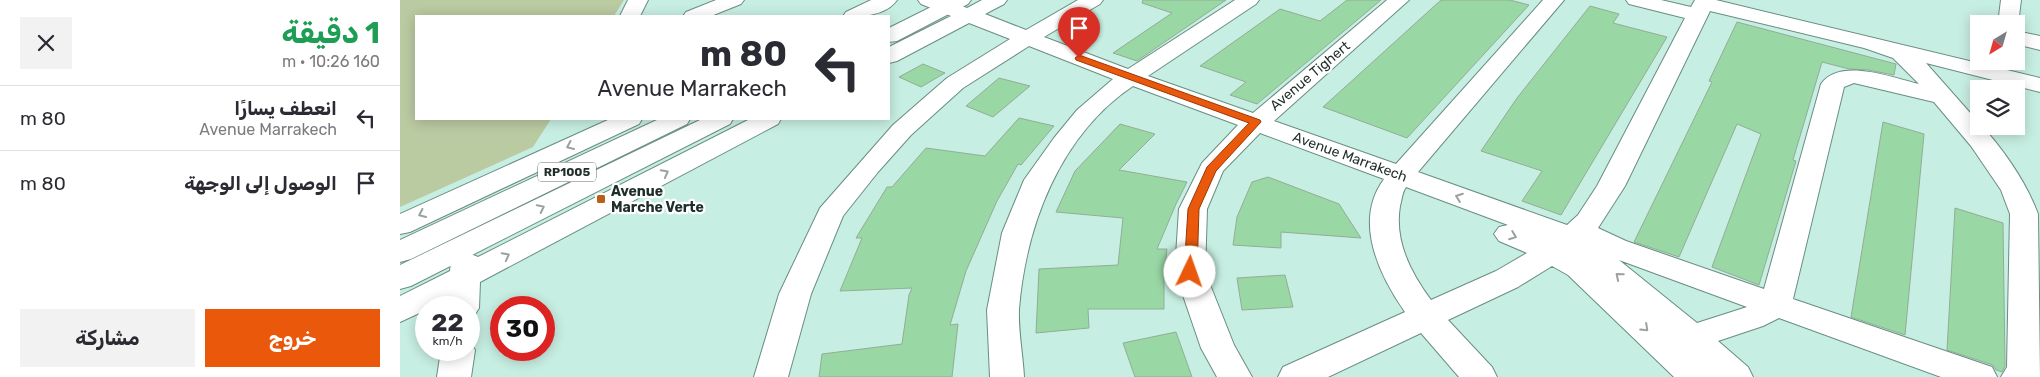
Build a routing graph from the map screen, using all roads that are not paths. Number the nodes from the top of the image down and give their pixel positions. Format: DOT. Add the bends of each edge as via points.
graph roads {
  1 [pos="638,0"];
  2 [pos="734,0"];
  3 [pos="997,0"];
  4 [pos="1093,0"];
  5 [pos="1249,0"];
  6 [pos="1399,0"];
  7 [pos="1554,0"];
  8 [pos="1636,0"];
  9 [pos="2011,0"];
  10 [pos="1702,6"];
  11 [pos="930,9"];
  12 [pos="630,15"];
  13 [pos="696,15"];
  14 [pos="864,15"];
  15 [pos="2009,15"];
  16 [pos="890,35"];
  17 [pos="2025,39"];
  18 [pos="1019,43"];
  19 [pos="1871,43"];
  20 [pos="2040,43"];
  21 [pos="890,55"];
  22 [pos="1970,62"];
  23 [pos="2004,70"];
  24 [pos="1124,83"];
  25 [pos="2040,85"];
  26 [pos="1943,97"];
  27 [pos="628,120"];
  28 [pos="673,120"];
  29 [pos="719,120"];
  30 [pos="767,120"];
  31 [pos="1249,128"];
  32 [pos="606,133"];
  33 [pos="1395,183"];
  34 [pos="400,224"];
  35 [pos="461,235"];
  36 [pos="1567,240"];
  37 [pos="400,252"];
  38 [pos="466,276"];
  39 [pos="400,278"];
  40 [pos="464,296"];
  41 [pos="1775,306"];
  42 [pos="400,310"];
  43 [pos="1425,316"];
  44 [pos="1679,343"];
  45 [pos="456,361"];
  46 [pos="454,377"];
  47 [pos="771,377"];
  48 [pos="1007,377"];
  49 [pos="1235,377"];
  50 [pos="1295,377"];
  51 [pos="1480,377"];
  52 [pos="1696,377"];
  53 [pos="1736,377"];
  54 [pos="1980,377"];
  55 [pos="2018,377"];
  1 -- 12 [label="street"];
  2 -- 13 [label="street"];
  3 -- 11 [label="street"];
  4 -- 18 [label="street"];
  5 -- 24 [label="street"];
  6 -- 31 [label="street, Avenue Tighert"];
  7 -- 33 [label="street"];
  8 -- 10 [label="street"];
  9 -- 15 [label="street"];
  10 -- 19 [label="street"];
  10 -- 36 [label="street" via="1611,186 1588,222"];
  11 -- 14 [label="street"];
  11 -- 16 [label="street"];
  11 -- 18 [label="street, Avenue Marrakech"];
  11 -- 21 [label="street"];
  17 -- 20 [label="street"];
  18 -- 24 [label="street, Avenue Marrakech"];
  18 -- 47 [label="street" via="955,83 902,130 830,214 796,294"];
  19 -- 22 [label="street"];
  19 -- 26 [label="street" via="1901,53"];
  23 -- 25 [label="street"];
  24 -- 31 [label="street, Avenue Marrakech"];
  24 -- 48 [label="street" via="1086,116 1038,180 1017,233 1002,310"];
  26 -- 41 [label="street" via="1854,76 1833,84"];
  26 -- 55 [label="street" via="1981,141 2015,190 2024,214 2024,374"];
  27 -- 32 [label="street"];
  28 -- 32 [label="street, RP1005"];
  35 -- 29 [label="street, RP1005, one-way"];
  38 -- 30 [label="street, one-way"];
  31 -- 33 [label="street, Avenue Marrakech"];
  31 -- 49 [label="street, Avenue Tighert" via="1211,170 1193,209 1190,272 1218,348"];
  32 -- 34 [label="street, one-way"];
  32 -- 35 [label="street, RP1005"];
  33 -- 36 [label="street, Avenue Marrakech" via="1517,237"];
  33 -- 43 [label="street" via="1385,212 1385,239 1396,271"];
  35 -- 37 [label="street"];
  35 -- 38 [label="street"];
  35 -- 39 [label="street"];
  36 -- 41 [label="street" via="1615,248"];
  36 -- 43 [label="street" via="1507,279"];
  36 -- 44 [label="street, Avenue Marrakech"];
  38 -- 40 [label="street"];
  38 -- 42 [label="street"];
  41 -- 44 [label="street" via="1762,314"];
  41 -- 54 [label="street"];
  43 -- 50 [label="street"];
  43 -- 51 [label="street"];
  44 -- 52 [label="street, Avenue Marrakech"];
  44 -- 53 [label="street, Avenue Marrakech"];
  45 -- 46 [label="street"];
}
